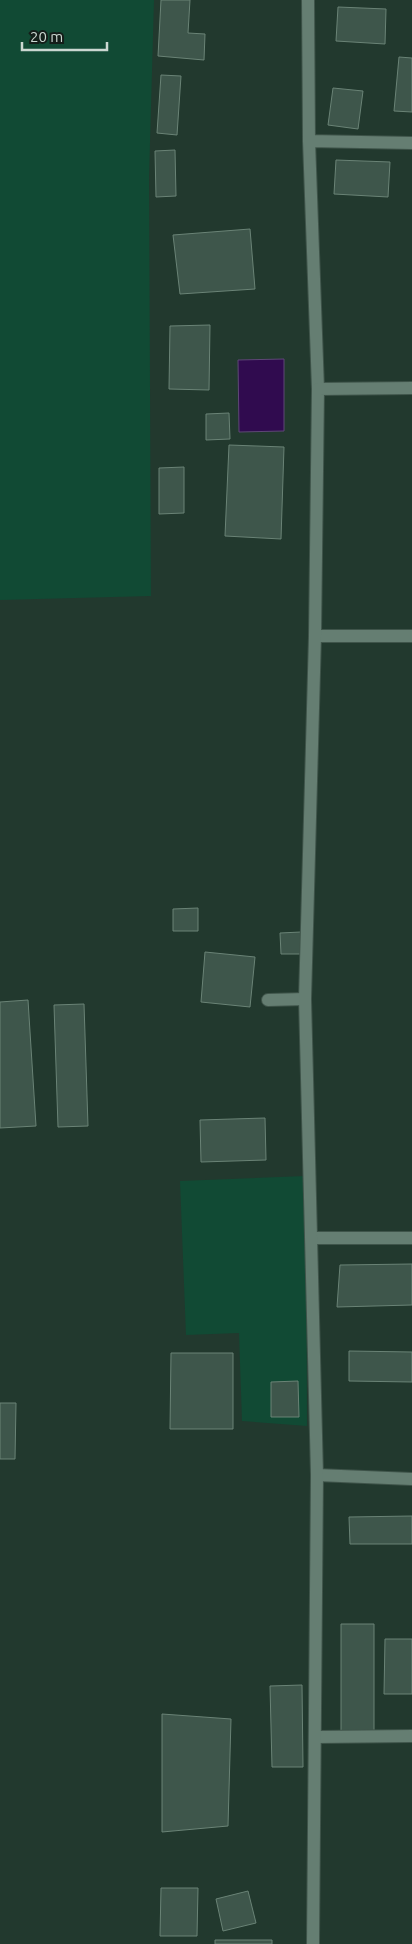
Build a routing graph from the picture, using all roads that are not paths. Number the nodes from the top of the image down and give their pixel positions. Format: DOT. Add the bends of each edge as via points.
graph roads {
  1 [pos="308,0"];
  2 [pos="308,141"];
  3 [pos="412,142"];
  4 [pos="412,388"];
  5 [pos="318,389"];
  6 [pos="316,636"];
  7 [pos="412,636"];
  8 [pos="305,999"];
  9 [pos="268,1000"];
  10 [pos="313,1238"];
  11 [pos="412,1238"];
  12 [pos="317,1475"];
  13 [pos="412,1479"];
  14 [pos="412,1736"];
  15 [pos="316,1737"];
  16 [pos="313,1944"];
  1 -- 2 [label="street"];
  2 -- 3 [label="street"];
  2 -- 5 [label="street"];
  4 -- 5 [label="street"];
  5 -- 6 [label="street"];
  6 -- 7 [label="street"];
  6 -- 8 [label="street"];
  8 -- 9 [label="street"];
  8 -- 10 [label="street"];
  10 -- 11 [label="street"];
  10 -- 12 [label="street"];
  12 -- 13 [label="street"];
  12 -- 15 [label="street"];
  14 -- 15 [label="street"];
  15 -- 16 [label="street"];
}
